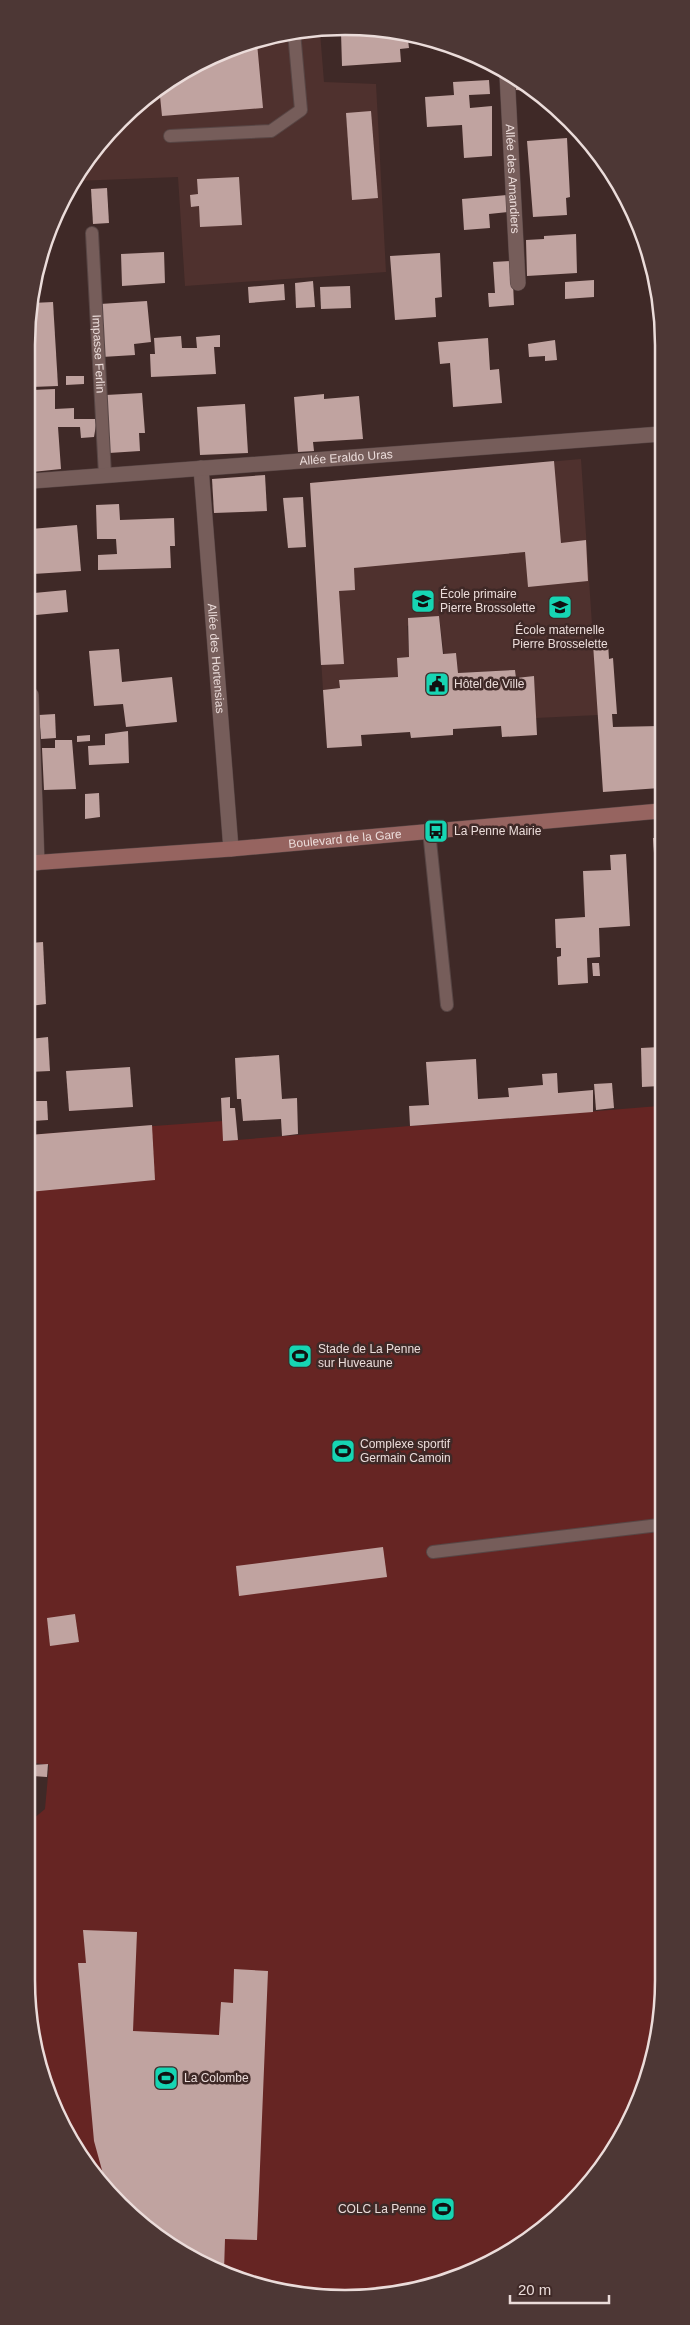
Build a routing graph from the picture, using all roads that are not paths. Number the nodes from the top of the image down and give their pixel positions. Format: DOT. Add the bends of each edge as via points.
graph roads {
  1 [pos="295,40"];
  2 [pos="507,81"];
  3 [pos="170,136"];
  4 [pos="92,233"];
  5 [pos="518,283"];
  6 [pos="655,434"];
  7 [pos="201,468"];
  8 [pos="105,475"];
  9 [pos="35,481"];
  10 [pos="655,811"];
  11 [pos="429,831"];
  12 [pos="231,849"];
  13 [pos="35,863"];
  14 [pos="447,1005"];
  15 [pos="655,1525"];
  16 [pos="433,1552"];
  1 -- 3 [label="lane" via="301,110 271,130"];
  2 -- 5 [label="street, Allée des Amandiers"];
  4 -- 8 [label="lane, Impasse Ferlin"];
  6 -- 7 [label="street, Allée Eraldo Uras"];
  7 -- 8 [label="street, Allée Eraldo Uras"];
  7 -- 12 [label="street, Allée des Hortensias"];
  8 -- 9 [label="street, Allée Eraldo Uras"];
  10 -- 11 [label="main road, Boulevard de la Gare"];
  11 -- 12 [label="main road, Boulevard de la Gare"];
  11 -- 14 [label="lane"];
  12 -- 13 [label="main road, Boulevard de la Gare"];
  15 -- 16 [label="lane"];
}
